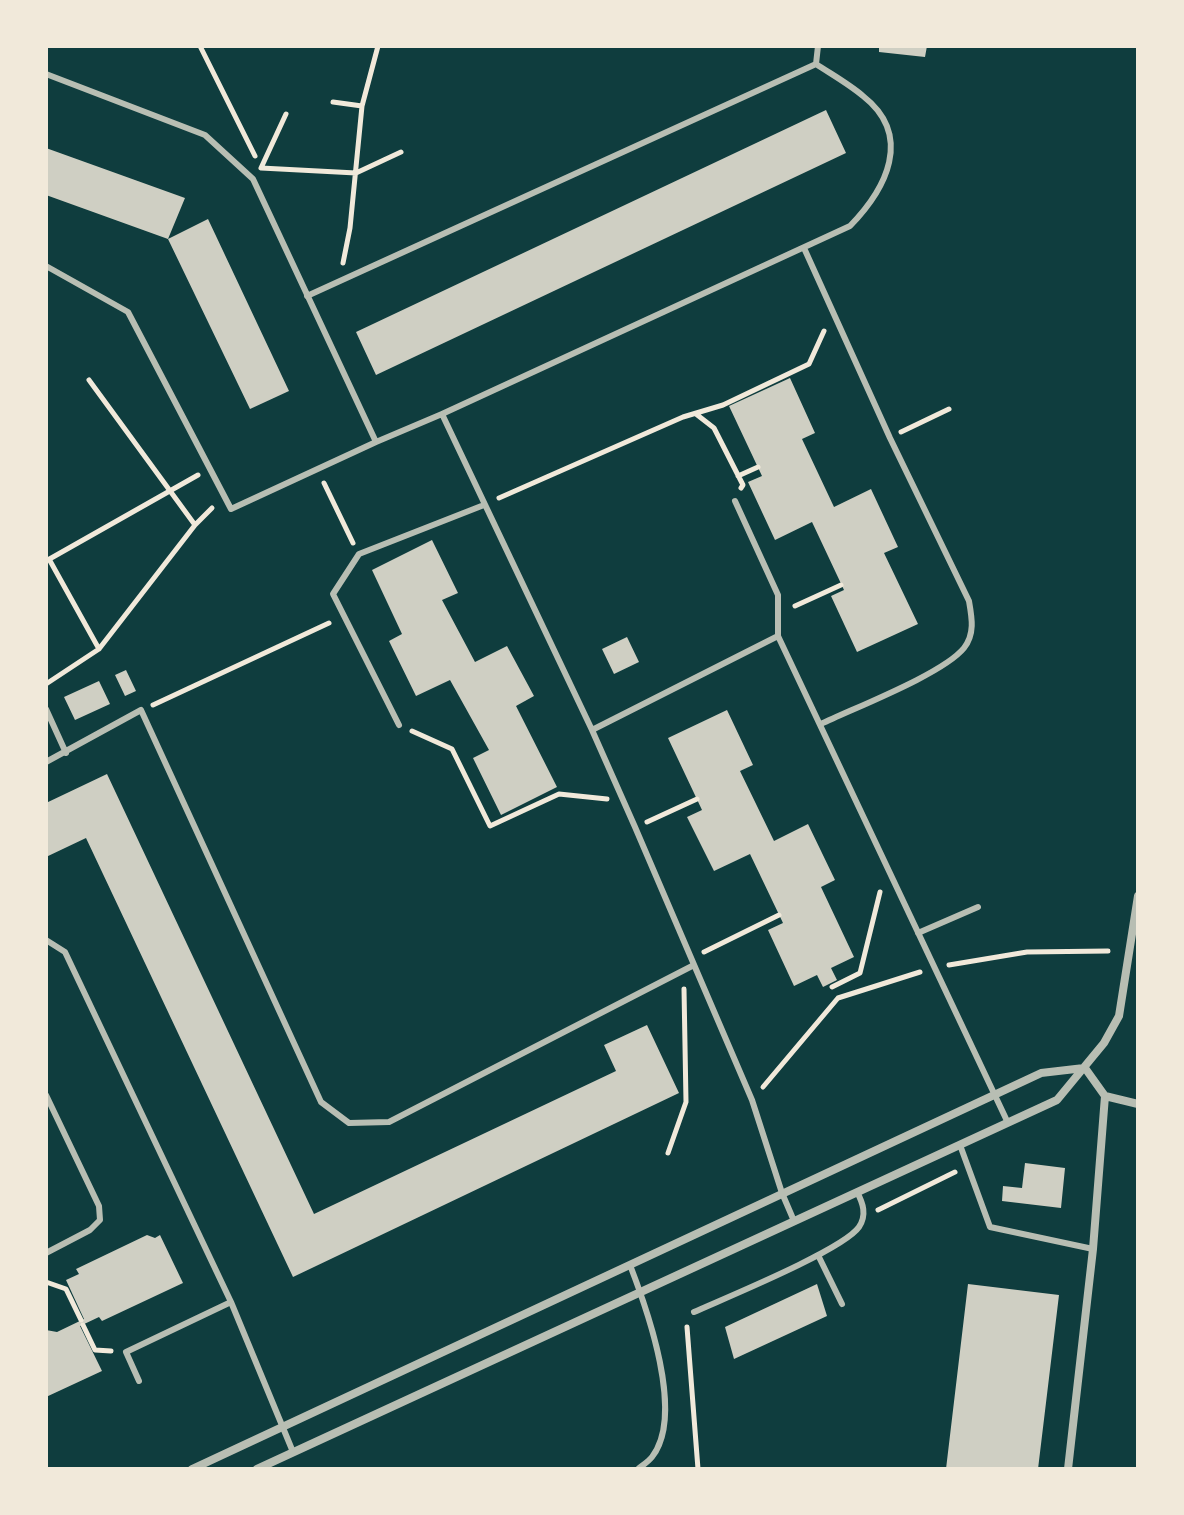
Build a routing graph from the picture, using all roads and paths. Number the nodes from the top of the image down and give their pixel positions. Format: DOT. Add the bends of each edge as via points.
graph roads {
  1 [pos="200,46"];
  2 [pos="378,46"];
  3 [pos="818,46"];
  4 [pos="816,64"];
  5 [pos="46,74"];
  6 [pos="333,102"];
  7 [pos="362,106"];
  8 [pos="286,114"];
  9 [pos="401,152"];
  10 [pos="261,168"];
  11 [pos="356,173"];
  12 [pos="253,179"];
  13 [pos="804,248"];
  14 [pos="46,266"];
  15 [pos="340,280"];
  16 [pos="307,296"];
  17 [pos="833,312"];
  18 [pos="89,380"];
  19 [pos="949,409"];
  20 [pos="696,413"];
  21 [pos="442,414"];
  22 [pos="890,438"];
  23 [pos="376,442"];
  24 [pos="758,467"];
  25 [pos="210,469"];
  26 [pos="317,469"];
  27 [pos="738,476"];
  28 [pos="172,490"];
  29 [pos="224,496"];
  30 [pos="735,501"];
  31 [pos="484,505"];
  32 [pos="195,525"];
  33 [pos="359,554"];
  34 [pos="48,560"];
  35 [pos="841,585"];
  36 [pos="778,613"];
  37 [pos="344,616"];
  38 [pos="778,636"];
  39 [pos="99,649"];
  40 [pos="46,684"];
  41 [pos="46,709"];
  42 [pos="141,710"];
  43 [pos="821,724"];
  44 [pos="399,725"];
  45 [pos="592,730"];
  46 [pos="66,753"];
  47 [pos="46,762"];
  48 [pos="697,799"];
  49 [pos="624,801"];
  50 [pos="635,827"];
  51 [pos="886,865"];
  52 [pos="1138,896"];
  53 [pos="978,907"];
  54 [pos="779,915"];
  55 [pos="918,933"];
  56 [pos="46,940"];
  57 [pos="1108,951"];
  58 [pos="693,962"];
  59 [pos="934,968"];
  60 [pos="683,971"];
  61 [pos="838,998"];
  62 [pos="1085,1068"];
  63 [pos="46,1095"];
  64 [pos="994,1095"];
  65 [pos="1105,1096"];
  66 [pos="752,1100"];
  67 [pos="1138,1104"];
  68 [pos="1008,1123"];
  69 [pos="960,1145"];
  70 [pos="668,1153"];
  71 [pos="967,1166"];
  72 [pos="857,1192"];
  73 [pos="782,1193"];
  74 [pos="863,1218"];
  75 [pos="794,1221"];
  76 [pos="1093,1249"];
  77 [pos="46,1253"];
  78 [pos="818,1255"];
  79 [pos="630,1265"];
  80 [pos="46,1282"];
  81 [pos="640,1292"];
  82 [pos="231,1302"];
  83 [pos="842,1304"];
  84 [pos="694,1312"];
  85 [pos="126,1352"];
  86 [pos="139,1381"];
  87 [pos="281,1427"];
  88 [pos="293,1452"];
  89 [pos="192,1469"];
  90 [pos="257,1469"];
  91 [pos="638,1469"];
  92 [pos="698,1469"];
  93 [pos="1068,1469"];
  1 -- 10 [label="path"];
  2 -- 7 [label="path"];
  3 -- 4 [label="lane"];
  4 -- 13 [label="lane" via="866,97 885,123 892,152 887,176 871,205 850,226"];
  4 -- 15 [label="lane"];
  5 -- 12 [label="lane" via="205,135"];
  6 -- 7 [label="path"];
  7 -- 11 [label="path"];
  8 -- 10 [label="path"];
  9 -- 11 [label="path"];
  10 -- 11 [label="path"];
  10 -- 12 [label="path"];
  11 -- 15 [label="path"];
  12 -- 16 [label="lane"];
  13 -- 17 [label="lane"];
  13 -- 21 [label="lane"];
  14 -- 25 [label="lane" via="128,312"];
  15 -- 16 [label="lane"];
  16 -- 23 [label="lane"];
  17 -- 20 [label="path" via="809,364"];
  17 -- 22 [label="lane"];
  18 -- 28 [label="path"];
  19 -- 22 [label="path"];
  20 -- 27 [label="path" via="714,428"];
  20 -- 31 [label="path"];
  21 -- 23 [label="lane"];
  21 -- 31 [label="lane"];
  22 -- 43 [label="lane" via="969,601 973,625 965,647 946,664"];
  23 -- 26 [label="lane"];
  24 -- 27 [label="path"];
  25 -- 28 [label="path"];
  25 -- 29 [label="lane"];
  26 -- 29 [label="lane" via="231,509"];
  26 -- 33 [label="path"];
  27 -- 30 [label="path" via="743,485"];
  28 -- 32 [label="path"];
  28 -- 34 [label="path"];
  29 -- 32 [label="path"];
  30 -- 36 [label="lane" via="778,595"];
  31 -- 33 [label="lane"];
  31 -- 45 [label="lane"];
  32 -- 39 [label="path"];
  33 -- 37 [label="lane" via="333,594"];
  34 -- 39 [label="path"];
  35 -- 36 [label="path"];
  36 -- 38 [label="lane"];
  37 -- 42 [label="path"];
  37 -- 44 [label="lane"];
  38 -- 43 [label="lane"];
  38 -- 45 [label="lane"];
  39 -- 40 [label="path"];
  41 -- 46 [label="lane"];
  42 -- 46 [label="lane"];
  42 -- 60 [label="lane" via="321,1102 349,1123 389,1122"];
  43 -- 51 [label="lane"];
  44 -- 49 [label="path" via="452,749 490,826 559,794"];
  45 -- 49 [label="lane"];
  46 -- 47 [label="lane"];
  48 -- 50 [label="path"];
  49 -- 50 [label="lane"];
  50 -- 58 [label="lane"];
  51 -- 55 [label="lane"];
  51 -- 61 [label="path" via="860,973 831,985"];
  52 -- 62 [label="street" via="1119,1016"];
  53 -- 55 [label="lane"];
  54 -- 58 [label="path"];
  55 -- 59 [label="lane"];
  56 -- 82 [label="lane" via="65,952"];
  57 -- 59 [label="path" via="1027,952"];
  58 -- 60 [label="lane"];
  58 -- 66 [label="lane"];
  59 -- 61 [label="path"];
  59 -- 64 [label="lane"];
  60 -- 70 [label="path" via="686,1102"];
  61 -- 66 [label="path"];
  62 -- 64 [label="street" via="1041,1073"];
  62 -- 65 [label="street"];
  62 -- 68 [label="street" via="1057,1100"];
  63 -- 77 [label="lane" via="99,1206 100,1220"];
  64 -- 68 [label="lane"];
  64 -- 73 [label="street"];
  65 -- 67 [label="street"];
  65 -- 76 [label="street"];
  66 -- 73 [label="lane"];
  68 -- 69 [label="street"];
  69 -- 71 [label="lane"];
  69 -- 72 [label="street"];
  71 -- 74 [label="path"];
  71 -- 76 [label="lane" via="990,1227"];
  72 -- 74 [label="lane"];
  72 -- 75 [label="street"];
  73 -- 75 [label="lane"];
  73 -- 79 [label="street"];
  74 -- 78 [label="lane" via="857,1229"];
  75 -- 81 [label="street"];
  76 -- 93 [label="street"];
  78 -- 83 [label="lane"];
  78 -- 84 [label="lane"];
  79 -- 81 [label="lane"];
  79 -- 87 [label="street"];
  80 -- 85 [label="path" via="66,1289 95,1350"];
  81 -- 88 [label="street"];
  81 -- 91 [label="lane" via="662,1373 666,1419 654,1456"];
  82 -- 85 [label="lane"];
  82 -- 87 [label="lane"];
  84 -- 92 [label="path" via="686,1328"];
  85 -- 86 [label="lane"];
  87 -- 88 [label="lane"];
  87 -- 89 [label="street"];
  88 -- 90 [label="street"];
}
